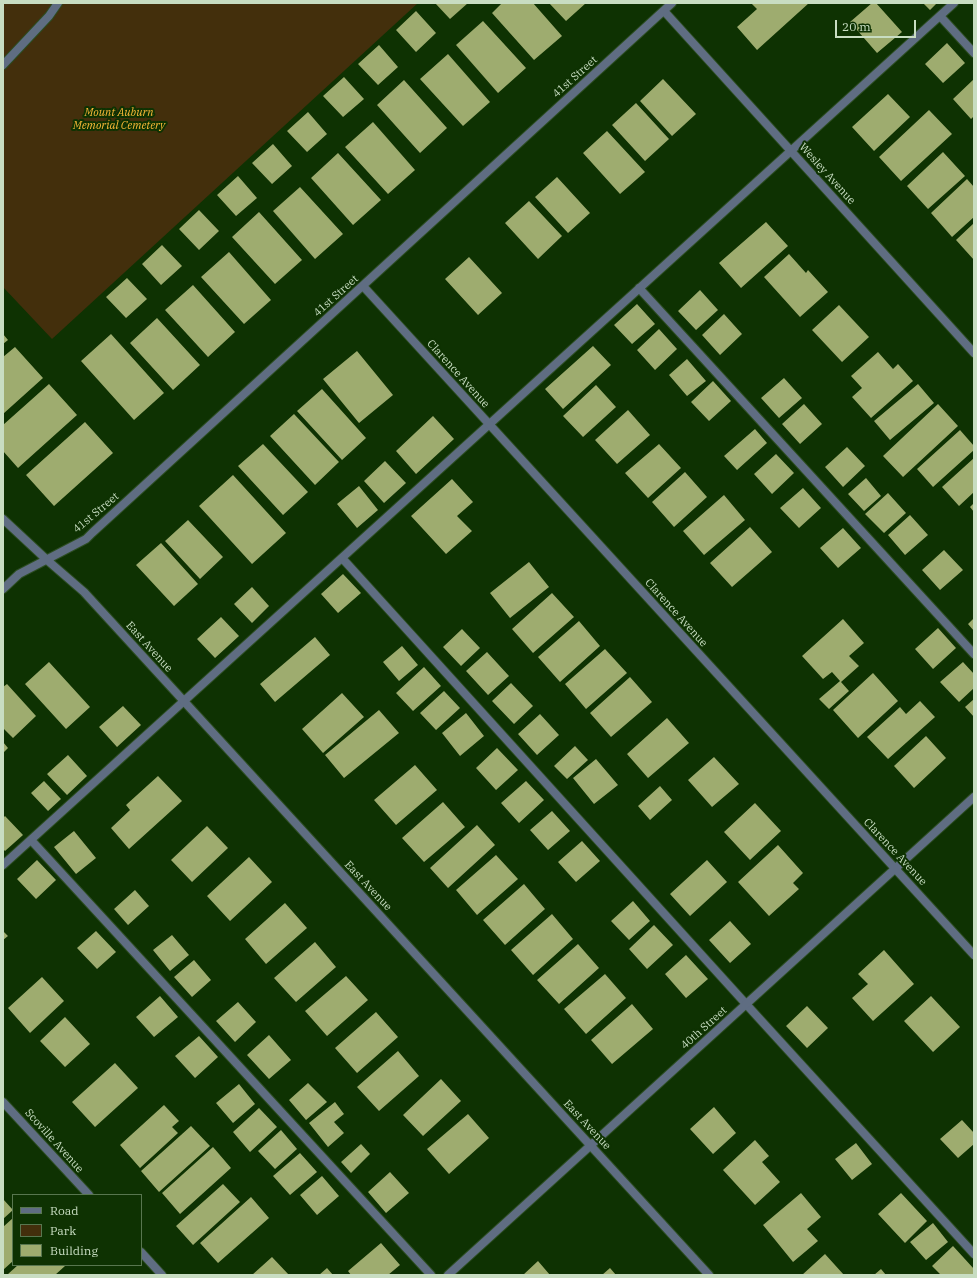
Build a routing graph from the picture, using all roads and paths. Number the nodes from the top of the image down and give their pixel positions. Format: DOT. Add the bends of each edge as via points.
graph roads {
  1 [pos="58,3"];
  2 [pos="672,3"];
  3 [pos="954,3"];
  4 [pos="664,11"];
  5 [pos="940,16"];
  6 [pos="974,53"];
  7 [pos="3,65"];
  8 [pos="790,151"];
  9 [pos="362,286"];
  10 [pos="639,288"];
  11 [pos="974,353"];
  12 [pos="489,425"];
  13 [pos="3,519"];
  14 [pos="342,558"];
  15 [pos="46,560"];
  16 [pos="3,589"];
  17 [pos="974,654"];
  18 [pos="184,702"];
  19 [pos="974,797"];
  20 [pos="31,840"];
  21 [pos="3,866"];
  22 [pos="895,869"];
  23 [pos="974,955"];
  24 [pos="746,1004"];
  25 [pos="3,1102"];
  26 [pos="591,1145"];
  27 [pos="87,1194"];
  28 [pos="142,1253"];
  29 [pos="974,1254"];
  30 [pos="162,1275"];
  31 [pos="431,1275"];
  32 [pos="448,1275"];
  33 [pos="709,1275"];
  1 -- 7 [label="street"];
  2 -- 4 [label="street, 41st Street"];
  3 -- 5 [label="street"];
  4 -- 8 [label="street, Wesley Avenue"];
  4 -- 9 [label="street, 41st Street"];
  5 -- 6 [label="street"];
  5 -- 8 [label="street"];
  8 -- 10 [label="street"];
  8 -- 11 [label="street, Wesley Avenue"];
  9 -- 12 [label="street, Clarence Avenue"];
  9 -- 15 [label="street, 41st Street" via="92,534"];
  10 -- 12 [label="street"];
  10 -- 17 [label="street"];
  12 -- 14 [label="street"];
  12 -- 22 [label="street, Clarence Avenue"];
  13 -- 15 [label="street, East Avenue"];
  14 -- 18 [label="street"];
  14 -- 24 [label="street"];
  15 -- 16 [label="street, 41st Street" via="19,574"];
  15 -- 18 [label="street, East Avenue" via="84,592"];
  18 -- 20 [label="street"];
  18 -- 26 [label="street, East Avenue"];
  19 -- 22 [label="street, 40th Street"];
  20 -- 21 [label="street"];
  20 -- 31 [label="street"];
  22 -- 23 [label="street, Clarence Avenue"];
  22 -- 24 [label="street, 40th Street"];
  24 -- 26 [label="street, 40th Street"];
  24 -- 29 [label="street"];
  25 -- 27 [label="street, Scoville Avenue"];
  26 -- 32 [label="street, 40th Street"];
  26 -- 33 [label="street, East Avenue"];
  28 -- 30 [label="street"];
}
